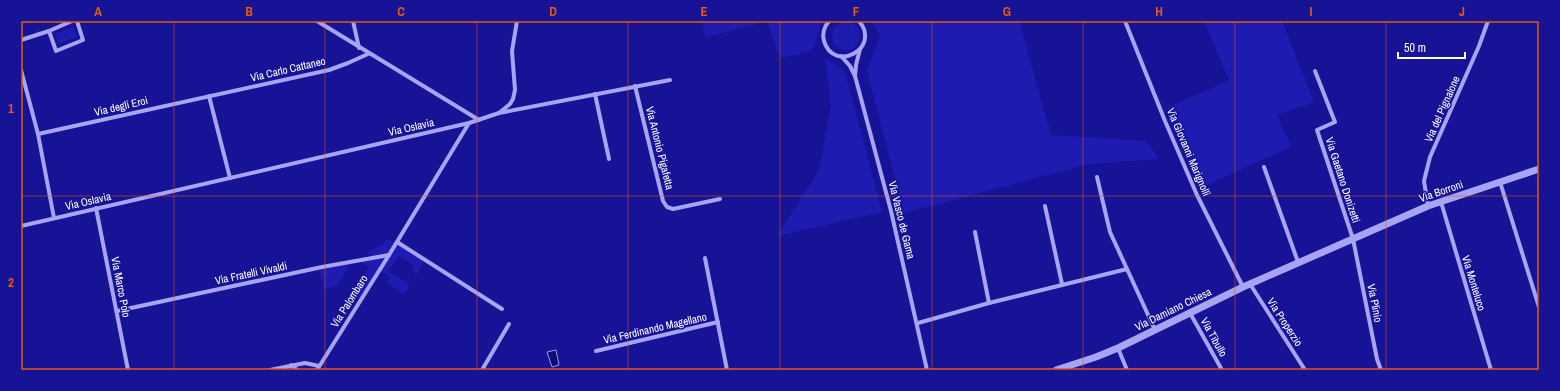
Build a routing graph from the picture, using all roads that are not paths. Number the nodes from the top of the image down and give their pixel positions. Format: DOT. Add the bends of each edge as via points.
graph roads {
  1 [pos="72,21"];
  2 [pos="77,21"];
  3 [pos="317,21"];
  4 [pos="353,21"];
  5 [pos="517,21"];
  6 [pos="829,21"];
  7 [pos="859,21"];
  8 [pos="1125,21"];
  9 [pos="1488,21"];
  10 [pos="49,31"];
  11 [pos="21,40"];
  12 [pos="359,48"];
  13 [pos="861,48"];
  14 [pos="368,54"];
  15 [pos="841,56"];
  16 [pos="21,70"];
  17 [pos="1315,71"];
  18 [pos="855,76"];
  19 [pos="670,80"];
  20 [pos="635,86"];
  21 [pos="595,94"];
  22 [pos="209,96"];
  23 [pos="499,113"];
  24 [pos="478,120"];
  25 [pos="469,123"];
  26 [pos="38,134"];
  27 [pos="609,159"];
  28 [pos="1264,167"];
  29 [pos="1539,169"];
  30 [pos="230,178"];
  31 [pos="1097,178"];
  32 [pos="1500,182"];
  33 [pos="720,199"];
  34 [pos="1441,202"];
  35 [pos="1045,206"];
  36 [pos="1428,206"];
  37 [pos="96,208"];
  38 [pos="54,218"];
  39 [pos="21,226"];
  40 [pos="976,232"];
  41 [pos="1353,239"];
  42 [pos="397,242"];
  43 [pos="389,256"];
  44 [pos="705,258"];
  45 [pos="1298,262"];
  46 [pos="1127,269"];
  47 [pos="1062,284"];
  48 [pos="1246,285"];
  49 [pos="988,303"];
  50 [pos="1539,307"];
  51 [pos="502,309"];
  52 [pos="117,311"];
  53 [pos="1190,313"];
  54 [pos="718,322"];
  55 [pos="918,323"];
  56 [pos="509,324"];
  57 [pos="1155,330"];
  58 [pos="1118,348"];
  59 [pos="596,351"];
  60 [pos="291,365"];
  61 [pos="318,368"];
  62 [pos="128,370"];
  63 [pos="270,370"];
  64 [pos="297,370"];
  65 [pos="482,370"];
  66 [pos="727,370"];
  67 [pos="927,370"];
  68 [pos="1056,370"];
  69 [pos="1127,370"];
  70 [pos="1222,370"];
  71 [pos="1305,370"];
  72 [pos="1381,370"];
  73 [pos="1491,370"];
  1 -- 10 [label="street"];
  2 -- 10 [label="street" via="83,40 56,51"];
  3 -- 12 [label="street"];
  4 -- 12 [label="street"];
  5 -- 23 [label="street" via="512,51 515,90 510,104"];
  6 -- 15 [label="street, Via Vasco de Gama" via="823,31 825,44 829,50"];
  7 -- 13 [label="street, Via Vasco de Gama" via="865,30"];
  8 -- 48 [label="street, Via Giovanni Marignolli" via="1197,195"];
  9 -- 36 [label="street, Via del Pignalone" via="1430,157 1424,181"];
  10 -- 11 [label="street"];
  12 -- 14 [label="street"];
  13 -- 15 [label="street" via="852,55"];
  13 -- 18 [label="street, Via Vasco de Gama"];
  14 -- 22 [label="street, Via Carlo Cattaneo" via="329,70"];
  14 -- 24 [label="street"];
  15 -- 18 [label="street, Via Vasco de Gama"];
  16 -- 26 [label="street"];
  17 -- 41 [label="street, Via Gaetano Donizetti" via="1335,122 1317,130"];
  18 -- 55 [label="street, Via Vasco de Gama"];
  19 -- 20 [label="street, Via Oslavia"];
  20 -- 21 [label="street, Via Oslavia"];
  20 -- 33 [label="street, Via Antonio Pigafetta" via="663,201 673,209"];
  21 -- 23 [label="street, Via Oslavia"];
  21 -- 27 [label="street"];
  22 -- 26 [label="street, Via degli Eroi"];
  22 -- 30 [label="street"];
  23 -- 24 [label="street, Via Oslavia"];
  24 -- 25 [label="street, Via Oslavia"];
  25 -- 30 [label="street, Via Oslavia"];
  25 -- 42 [label="street, Via Palombaro"];
  26 -- 38 [label="street"];
  28 -- 45 [label="street"];
  29 -- 32 [label="street, Via Borroni"];
  30 -- 37 [label="street, Via Oslavia"];
  31 -- 46 [label="street" via="1110,232"];
  32 -- 34 [label="street, Via Borroni"];
  32 -- 50 [label="street"];
  34 -- 36 [label="street, Via Borroni"];
  34 -- 73 [label="street, Via Monteluco"];
  35 -- 47 [label="street"];
  36 -- 41 [label="street, Via Borroni"];
  37 -- 38 [label="street, Via Oslavia"];
  37 -- 52 [label="street, Via Marco Polo"];
  38 -- 39 [label="street, Via Oslavia"];
  40 -- 49 [label="street"];
  41 -- 45 [label="street, Via Damiano Chiesa"];
  41 -- 72 [label="street, Via Plinio"];
  42 -- 43 [label="street, Via Palombaro"];
  42 -- 51 [label="street"];
  43 -- 52 [label="street, Via Fratelli Vivaldi" via="322,267"];
  43 -- 61 [label="street, Via Palombaro"];
  44 -- 54 [label="street, Via Ferdinando Magellano"];
  45 -- 48 [label="street, Via Damiano Chiesa"];
  46 -- 47 [label="street"];
  46 -- 57 [label="street"];
  47 -- 49 [label="street"];
  48 -- 53 [label="street, Via Damiano Chiesa"];
  48 -- 71 [label="street, Via Properzio"];
  49 -- 55 [label="street"];
  52 -- 62 [label="street, Via Marco Polo"];
  53 -- 57 [label="street, Via Damiano Chiesa"];
  53 -- 70 [label="street, Via Tibullo"];
  54 -- 59 [label="street, Via Ferdinando Magellano"];
  54 -- 66 [label="street, Via Ferdinando Magellano"];
  55 -- 67 [label="street, Via Vasco de Gama"];
  56 -- 65 [label="street"];
  57 -- 58 [label="street, Via Damiano Chiesa"];
  58 -- 68 [label="street, Via Damiano Chiesa"];
  58 -- 69 [label="street"];
  60 -- 61 [label="street" via="305,363"];
  60 -- 63 [label="street"];
  60 -- 64 [label="street"];
}
